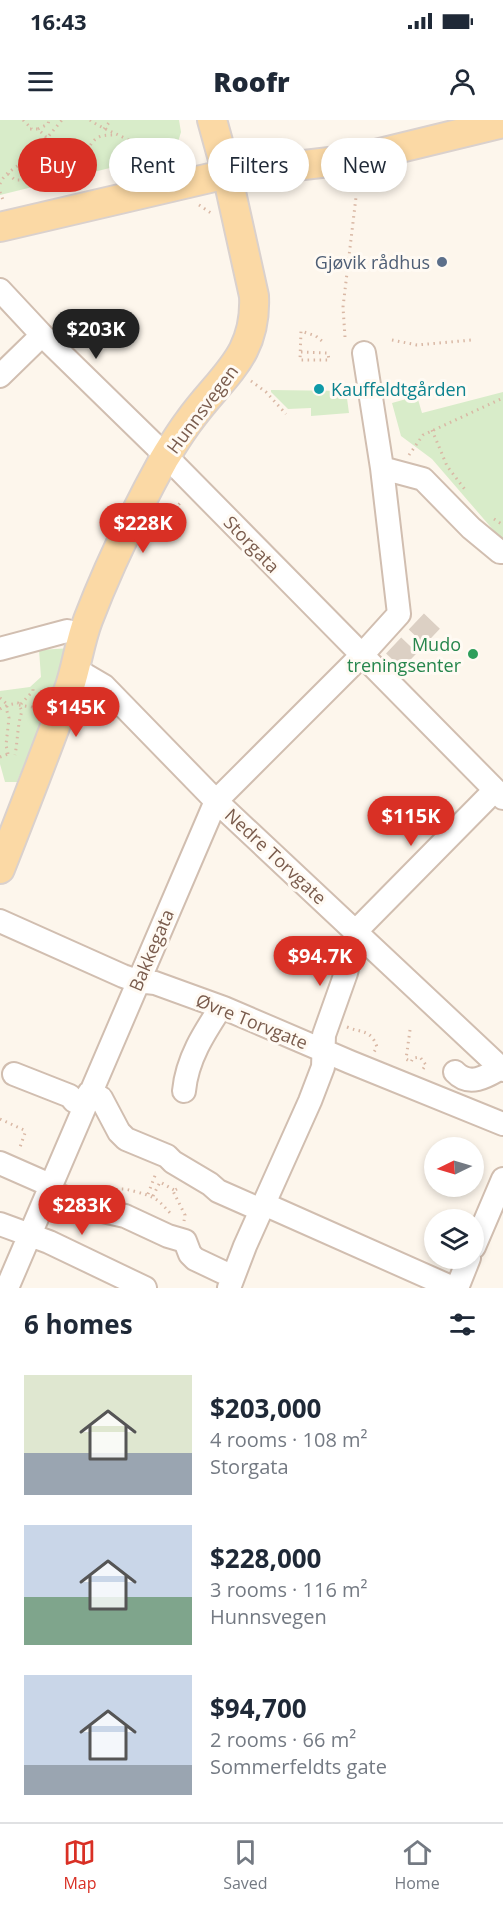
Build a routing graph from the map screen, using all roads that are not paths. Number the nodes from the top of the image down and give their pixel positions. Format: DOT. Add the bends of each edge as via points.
graph roads {
  1 [pos="212,120"];
  2 [pos="503,123"];
  3 [pos="217,138"];
  4 [pos="309,164"];
  5 [pos="208,177"];
  6 [pos="231,192"];
  7 [pos="1,213"];
  8 [pos="0,290"];
  9 [pos="42,335"];
  10 [pos="363,353"];
  11 [pos="0,376"];
  12 [pos="166,456"];
  13 [pos="382,468"];
  14 [pos="503,552"];
  15 [pos="83,635"];
  16 [pos="0,649"];
  17 [pos="361,656"];
  18 [pos="75,669"];
  19 [pos="499,794"];
  20 [pos="216,801"];
  21 [pos="9,820"];
  22 [pos="0,869"];
  23 [pos="0,921"];
  24 [pos="356,931"];
  25 [pos="137,981"];
  26 [pos="221,1007"];
  27 [pos="324,1049"];
  28 [pos="502,1069"];
  29 [pos="455,1072"];
  30 [pos="14,1074"];
  31 [pos="184,1091"];
  32 [pos="87,1099"];
  33 [pos="503,1124"];
  34 [pos="6,1166"];
  35 [pos="503,1179"];
  36 [pos="49,1188"];
  37 [pos="262,1207"];
  38 [pos="0,1224"];
  39 [pos="484,1224"];
  40 [pos="29,1234"];
  41 [pos="464,1269"];
  42 [pos="231,1283"];
  43 [pos="0,1285"];
  44 [pos="7,1288"];
  45 [pos="146,1288"];
  46 [pos="455,1288"];
  1 -- 3 [label="main road, Hunnsvegen"];
  2 -- 4 [label="main road" via="355,159"];
  5 -- 7 [label="main road"];
  6 -- 12 [label="main road, Hunnsvegen" via="254,296 252,326 238,361 189,420"];
  8 -- 9 [label="street, Storgata"];
  9 -- 11 [label="street"];
  9 -- 12 [label="street, Storgata"];
  10 -- 13 [label="street, Bakkegata"];
  12 -- 15 [label="main road, Hunnsvegen" via="111,566"];
  12 -- 17 [label="street, Storgata"];
  13 -- 14 [label="street" via="423,479 471,528"];
  13 -- 17 [label="street, Bakkegata" via="399,614"];
  15 -- 16 [label="street" via="67,631"];
  15 -- 18 [label="main road, Hunnsvegen"];
  17 -- 19 [label="street, Storgata" via="387,668"];
  17 -- 20 [label="street, Bakkegata"];
  18 -- 20 [label="street, Nedre Torvgate" via="104,686"];
  18 -- 21 [label="main road, Hunnsvegen"];
  19 -- 24 [label="street"];
  20 -- 24 [label="street, Nedre Torvgate"];
  20 -- 25 [label="street, Bakkegata"];
  21 -- 22 [label="main road, Hunnsvegen"];
  23 -- 25 [label="street, Øvre Torvgate"];
  24 -- 27 [label="street" via="354,979 324,1035"];
  24 -- 28 [label="street, Nedre Torvgate"];
  25 -- 26 [label="street, Øvre Torvgate" via="154,983"];
  25 -- 32 [label="street, Bakkegata"];
  26 -- 27 [label="street, Øvre Torvgate"];
  26 -- 31 [label="street" via="192,1056"];
  27 -- 33 [label="street, Øvre Torvgate"];
  27 -- 37 [label="street" via="316,1084"];
  28 -- 29 [label="street" via="484,1078 467,1080"];
  30 -- 32 [label="street" via="74,1101"];
  32 -- 36 [label="street, Bakkegata"];
  32 -- 37 [label="street" via="101,1098 126,1139 167,1156 235,1200"];
  34 -- 36 [label="street"];
  35 -- 39 [label="street"];
  36 -- 40 [label="street, Bakkegata"];
  36 -- 42 [label="street" via="94,1209 125,1216 185,1241 190,1254"];
  37 -- 42 [label="street"];
  37 -- 46 [label="street"];
  38 -- 40 [label="street"];
  40 -- 44 [label="street, Bakkegata"];
  40 -- 45 [label="street"];
  41 -- 46 [label="street"];
  43 -- 44 [label="street"];
}
